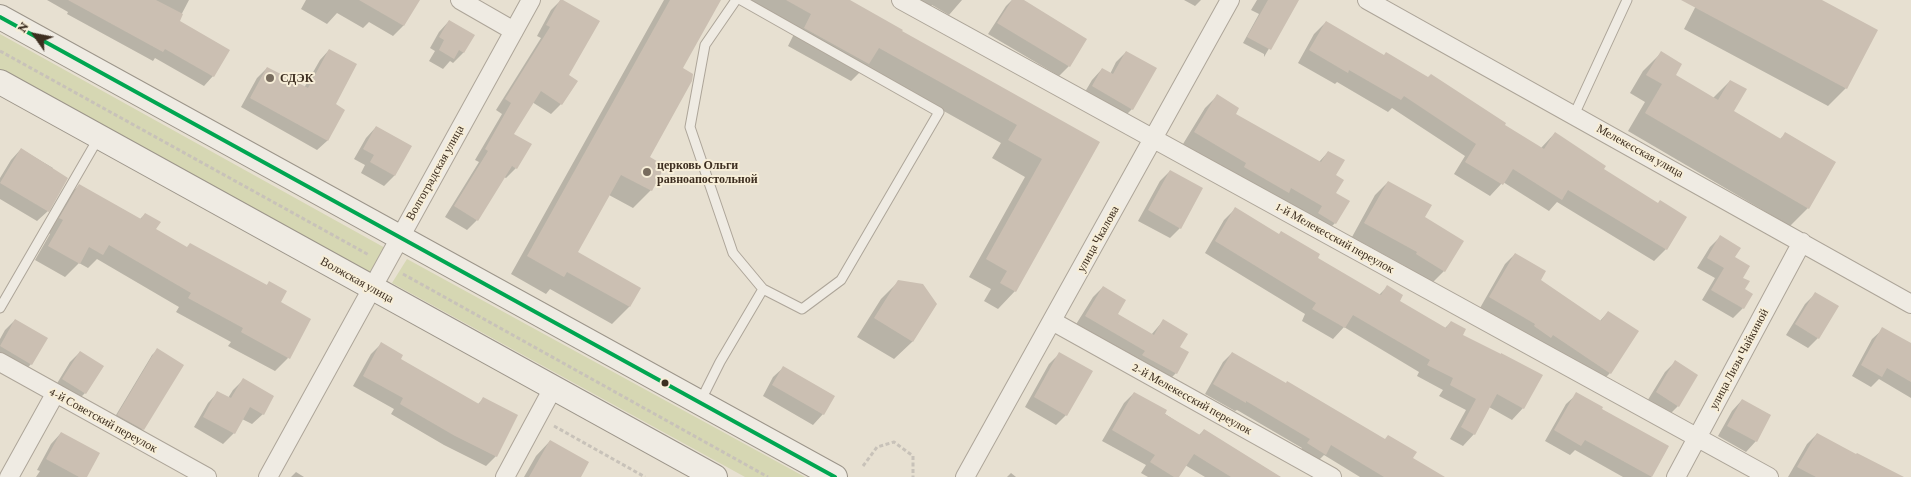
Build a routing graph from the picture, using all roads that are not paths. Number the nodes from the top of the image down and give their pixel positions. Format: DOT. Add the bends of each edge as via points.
graph roads {
  1 [pos="460,0"];
  2 [pos="531,0"];
  3 [pos="736,0"];
  4 [pos="741,0"];
  5 [pos="900,0"];
  6 [pos="1230,0"];
  7 [pos="1367,0"];
  8 [pos="1627,0"];
  9 [pos="0,17"];
  10 [pos="514,30"];
  11 [pos="0,82"];
  12 [pos="1574,115"];
  13 [pos="99,137"];
  14 [pos="1153,139"];
  15 [pos="400,237"];
  16 [pos="1802,242"];
  17 [pos="372,288"];
  18 [pos="764,289"];
  19 [pos="1911,304"];
  20 [pos="0,308"];
  21 [pos="1052,320"];
  22 [pos="0,362"];
  23 [pos="554,388"];
  24 [pos="55,394"];
  25 [pos="700,402"];
  26 [pos="1698,437"];
  27 [pos="9,477"];
  28 [pos="207,477"];
  29 [pos="268,477"];
  30 [pos="504,477"];
  31 [pos="714,477"];
  32 [pos="835,477"];
  33 [pos="966,477"];
  34 [pos="1332,477"];
  35 [pos="1676,477"];
  36 [pos="1768,477"];
  1 -- 10 [label="street"];
  2 -- 10 [label="street, Волгоградская улица"];
  3 -- 18 [label="lane" via="705,45 690,127 732,253"];
  4 -- 18 [label="lane" via="939,112 841,280 802,309"];
  5 -- 14 [label="street, 1-й Мелекесский переулок"];
  6 -- 14 [label="street, улица Чкалова"];
  7 -- 12 [label="street, Мелекесская улица"];
  8 -- 12 [label="lane"];
  9 -- 15 [label="main road"];
  10 -- 15 [label="street, Волгоградская улица"];
  11 -- 13 [label="main road, Волжская улица"];
  12 -- 16 [label="street, Мелекесская улица"];
  13 -- 17 [label="main road, Волжская улица"];
  13 -- 20 [label="lane"];
  14 -- 21 [label="street, улица Чкалова"];
  14 -- 26 [label="street, 1-й Мелекесский переулок"];
  15 -- 17 [label="street, Волгоградская улица"];
  15 -- 25 [label="main road"];
  16 -- 19 [label="street, Мелекесская улица"];
  16 -- 26 [label="street, улица Лизы Чайкиной"];
  17 -- 23 [label="main road, Волжская улица"];
  17 -- 29 [label="street, Волгоградская улица"];
  18 -- 25 [label="lane"];
  21 -- 33 [label="street, улица Чкалова"];
  21 -- 34 [label="street, 2-й Мелекесский переулок"];
  22 -- 24 [label="street, 4-й Советский переулок"];
  23 -- 30 [label="street"];
  23 -- 31 [label="main road, Волжская улица"];
  24 -- 27 [label="street"];
  24 -- 28 [label="street, 4-й Советский переулок"];
  25 -- 32 [label="main road"];
  26 -- 35 [label="street, улица Лизы Чайкиной"];
  26 -- 36 [label="street, 1-й Мелекесский переулок"];
}
